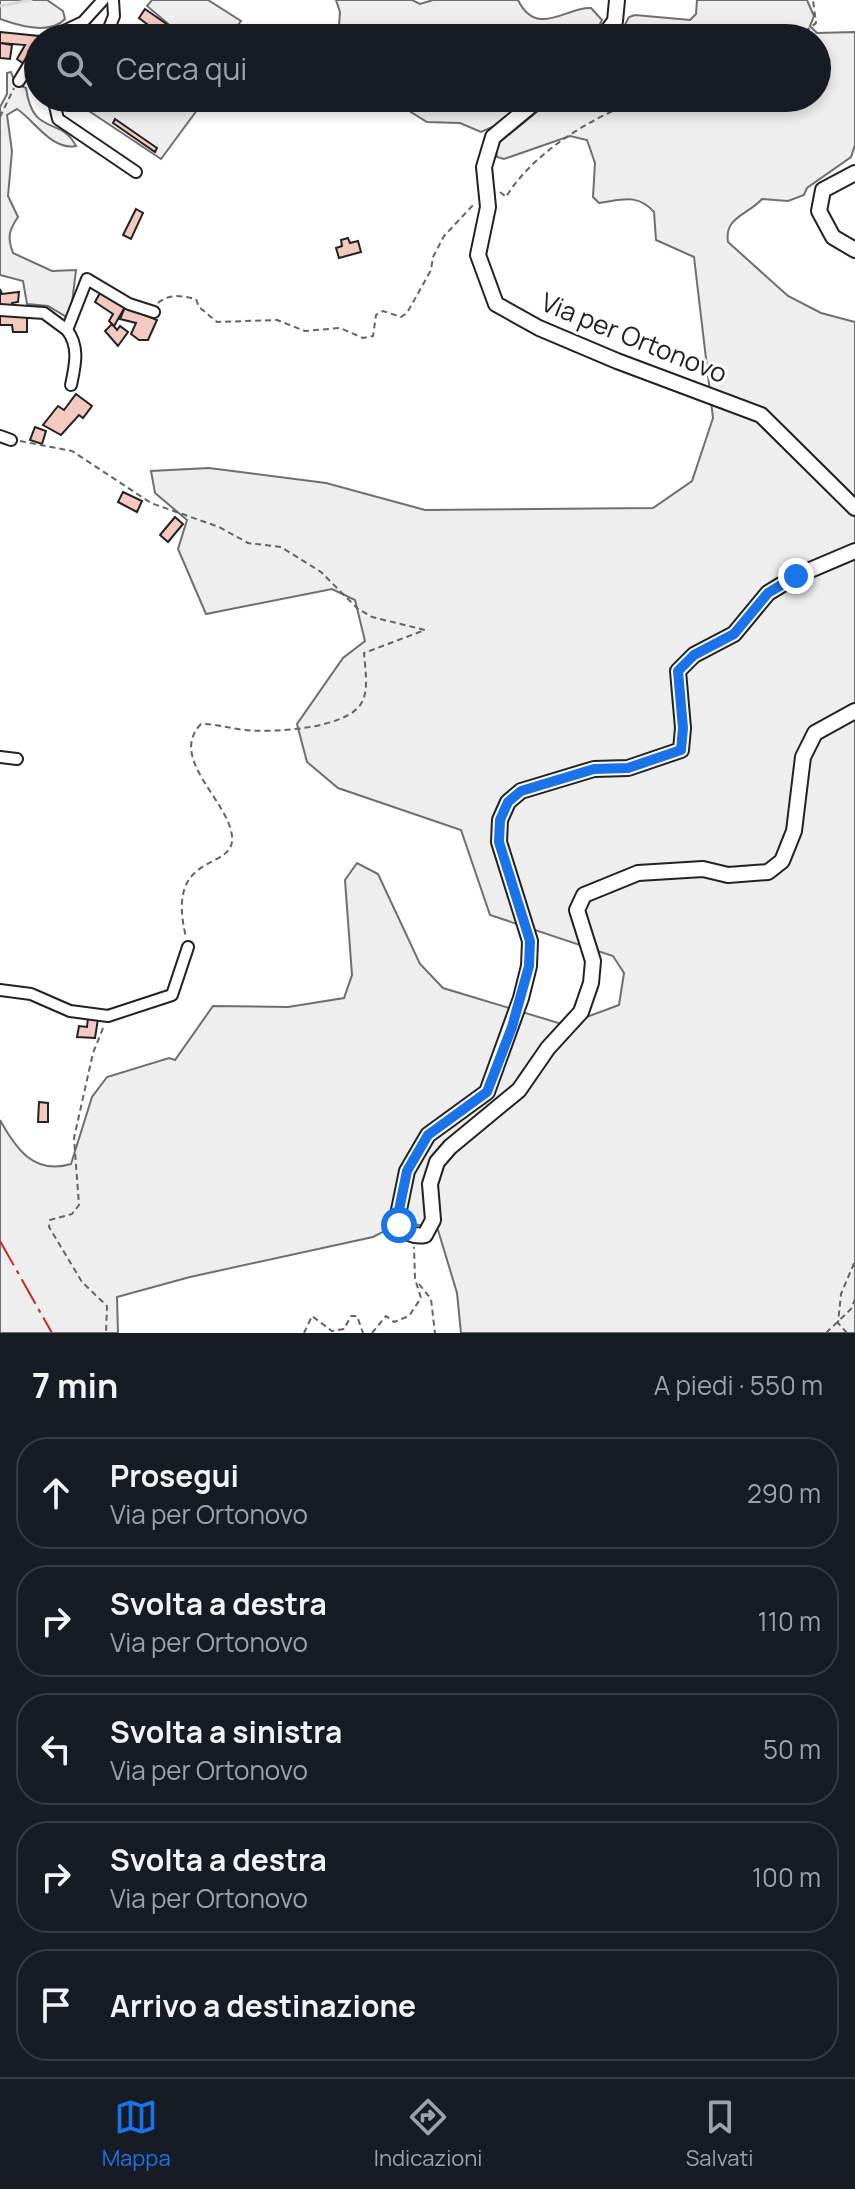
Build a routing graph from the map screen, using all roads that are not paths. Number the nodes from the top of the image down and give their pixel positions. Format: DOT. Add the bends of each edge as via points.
graph roads {
  1 [pos="103,0"];
  2 [pos="113,0"];
  3 [pos="617,0"];
  4 [pos="79,24"];
  5 [pos="111,24"];
  6 [pos="613,24"];
  7 [pos="24,73"];
  8 [pos="19,81"];
  9 [pos="56,112"];
  10 [pos="523,112"];
  11 [pos="136,172"];
  12 [pos="855,173"];
  13 [pos="855,250"];
  14 [pos="0,310"];
  15 [pos="154,312"];
  16 [pos="67,330"];
  17 [pos="71,385"];
  18 [pos="855,508"];
  19 [pos="855,551"];
  20 [pos="855,711"];
  21 [pos="0,757"];
  22 [pos="17,759"];
  23 [pos="188,947"];
  24 [pos="0,990"];
  1 -- 4 [label="street"];
  2 -- 5 [label="street"];
  3 -- 6 [label="street"];
  7 -- 8 [label="street"];
  9 -- 11 [label="street" via="58,119"];
  10 -- 18 [label="street, Via per Ortonovo" via="493,137 484,167 488,207 478,255 496,304 617,361 761,415"];
  12 -- 13 [label="street" via="823,190 819,211 833,237"];
  14 -- 16 [label="street" via="44,313"];
  15 -- 16 [label="street" via="87,279"];
  16 -- 17 [label="street" via="77,361"];
  19 -- 20 [label="street" via="768,593 734,634 694,655 678,671 681,750 628,768 594,769 521,791 508,802 499,842 530,941 529,966 487,1092 428,1135 407,1171 399,1225 415,1237 425,1235 433,1220 430,1184 437,1162 519,1090 581,1012 593,961 577,910 584,895 638,873 768,872 782,861 794,831 803,757 815,733"];
  21 -- 22 [label="street"];
  23 -- 24 [label="street" via="172,995 108,1016 70,1011 31,994"];
}
